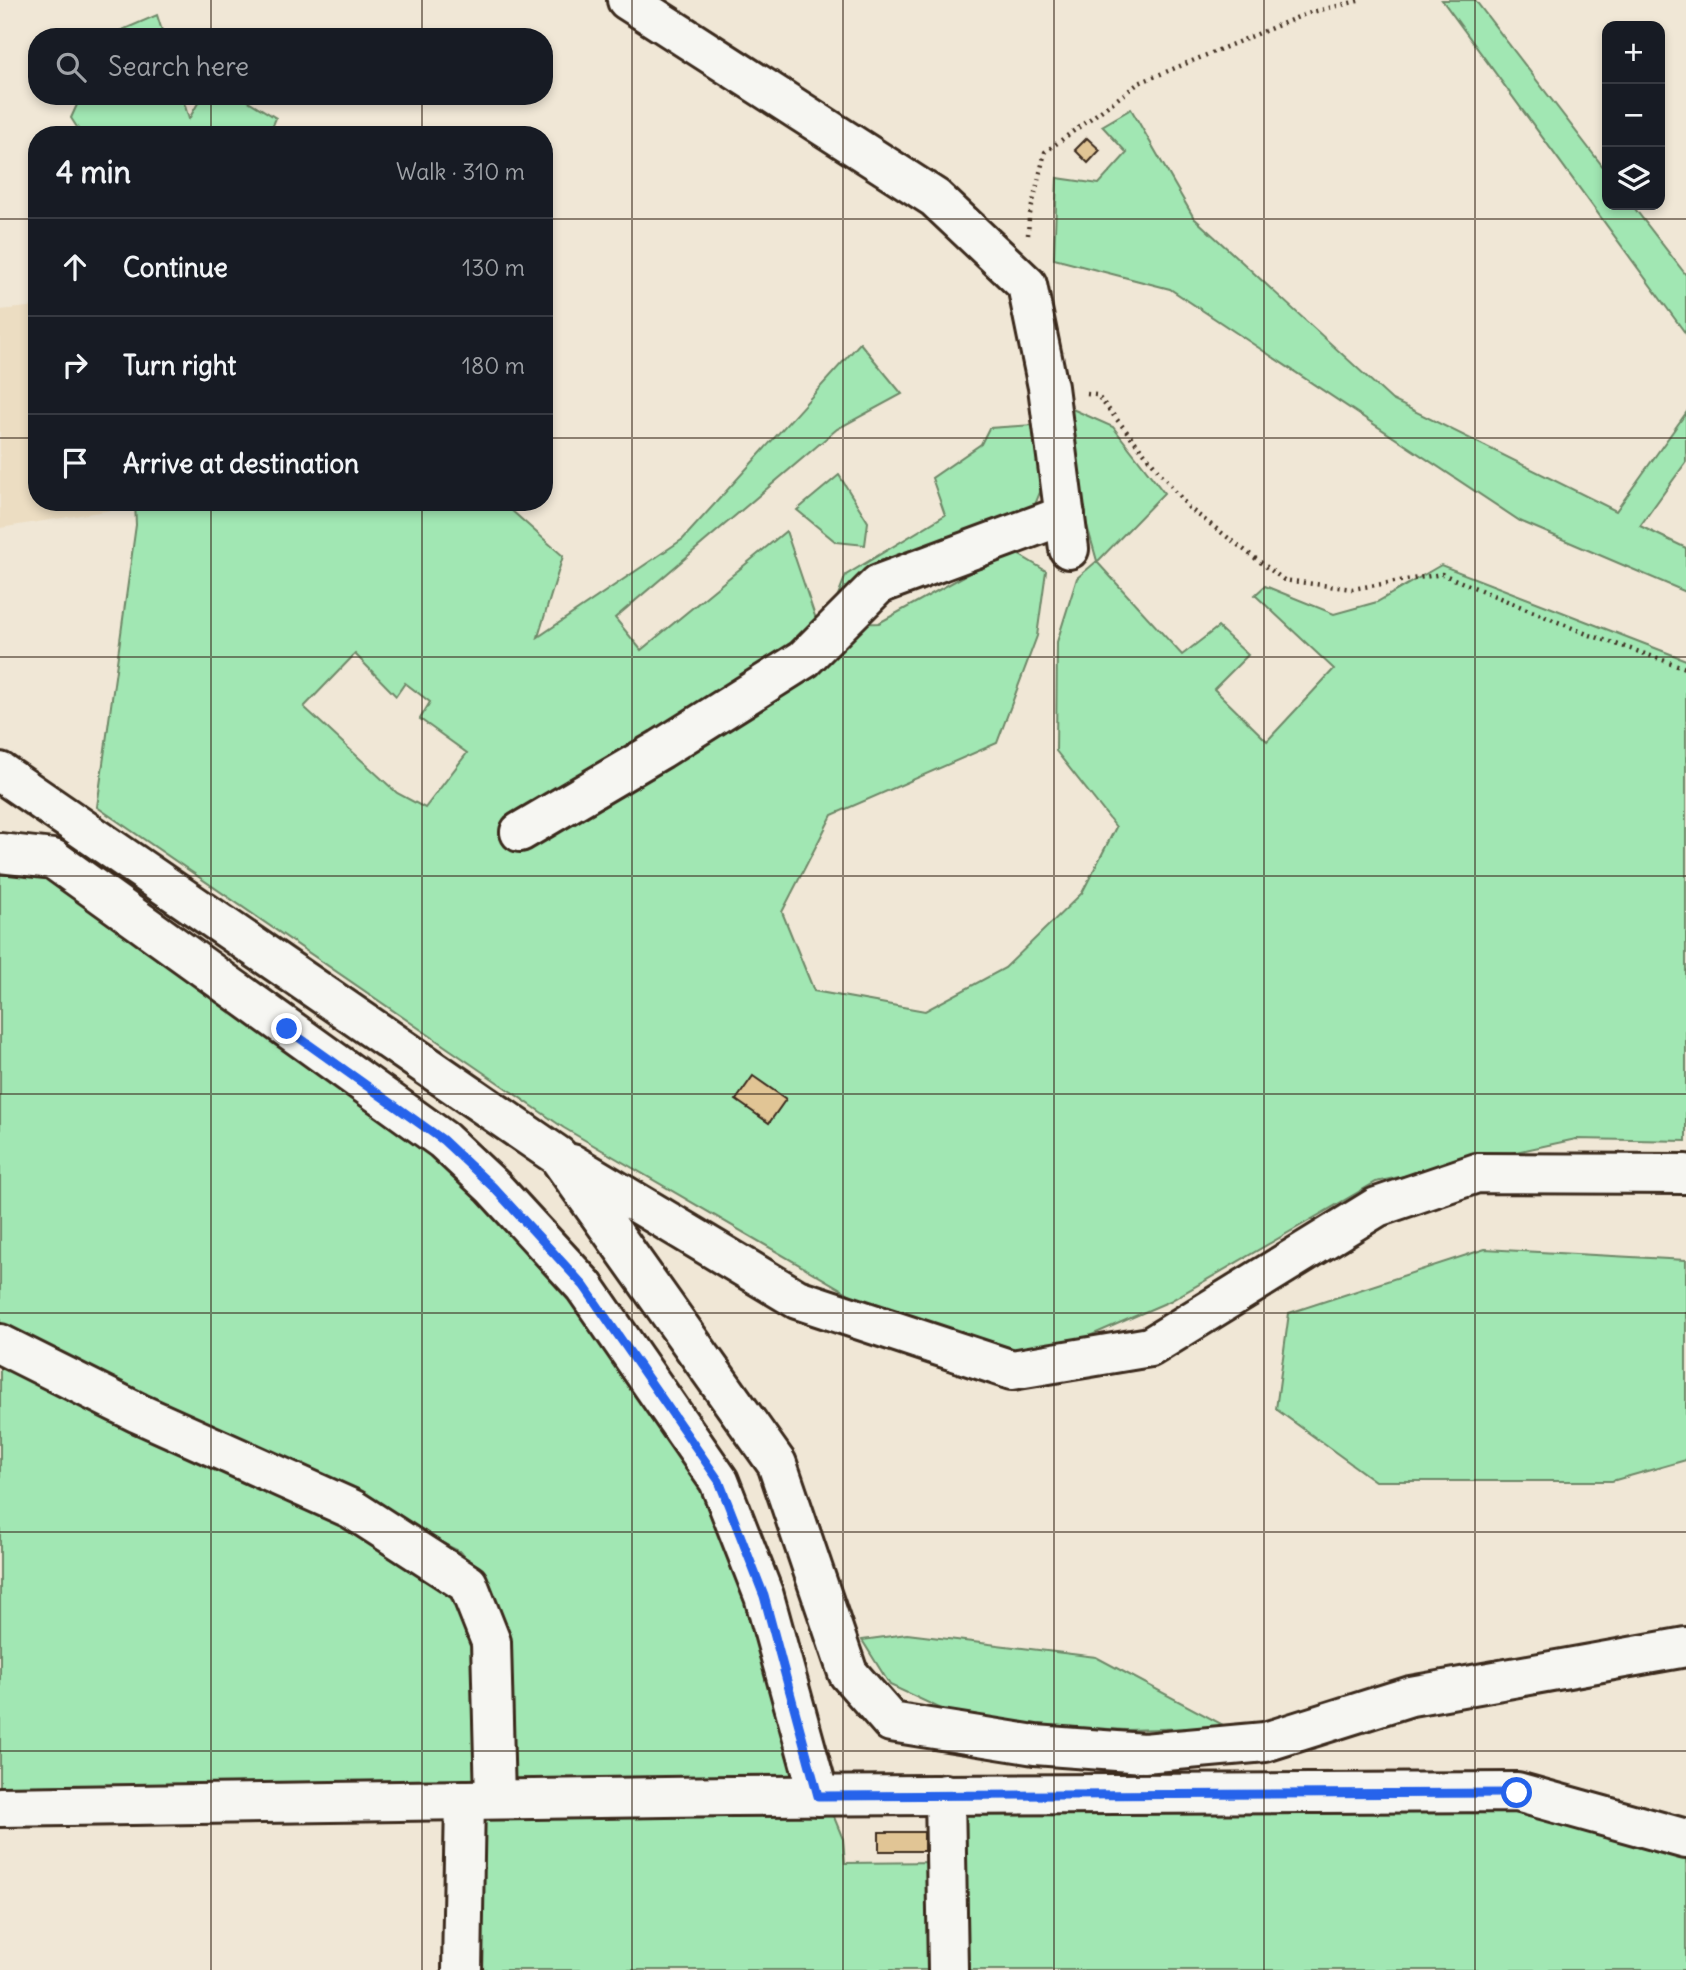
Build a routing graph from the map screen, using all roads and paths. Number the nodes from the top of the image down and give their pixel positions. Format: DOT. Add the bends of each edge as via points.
graph roads {
  1 [pos="627,0"];
  2 [pos="1362,0"];
  3 [pos="1027,285"];
  4 [pos="1048,387"];
  5 [pos="1686,668"];
  6 [pos="0,772"];
  7 [pos="520,832"];
  8 [pos="0,853"];
  9 [pos="558,1156"];
  10 [pos="1686,1174"];
  11 [pos="0,1344"];
  12 [pos="1686,1647"];
  13 [pos="945,1794"];
  14 [pos="818,1796"];
  15 [pos="480,1799"];
  16 [pos="0,1807"];
  17 [pos="1686,1839"];
  18 [pos="462,1970"];
  19 [pos="948,1970"];
  1 -- 3 [label="street" via="935,198"];
  2 -- 3 [label="path" via="1308,13 1139,83 1045,152 1029,218"];
  3 -- 4 [label="street"];
  4 -- 5 [label="path" via="1097,395 1189,508 1284,580 1352,589 1442,574 1587,634"];
  4 -- 7 [label="street" via="1067,532 879,584 804,659"];
  6 -- 9 [label="street"];
  8 -- 14 [label="street" via="53,859 443,1140 584,1286 719,1481 764,1596"];
  9 -- 10 [label="street" via="797,1299 1012,1370 1150,1347 1377,1207 1478,1173"];
  9 -- 12 [label="street" via="777,1464 848,1673 891,1722 1035,1745 1144,1753 1225,1746 1265,1742 1411,1696"];
  11 -- 15 [label="street" via="138,1413 352,1509 468,1584 491,1642"];
  13 -- 14 [label="street"];
  13 -- 17 [label="street" via="1517,1793"];
  13 -- 19 [label="street"];
  14 -- 15 [label="street"];
  15 -- 16 [label="street"];
  15 -- 18 [label="street"];
}
